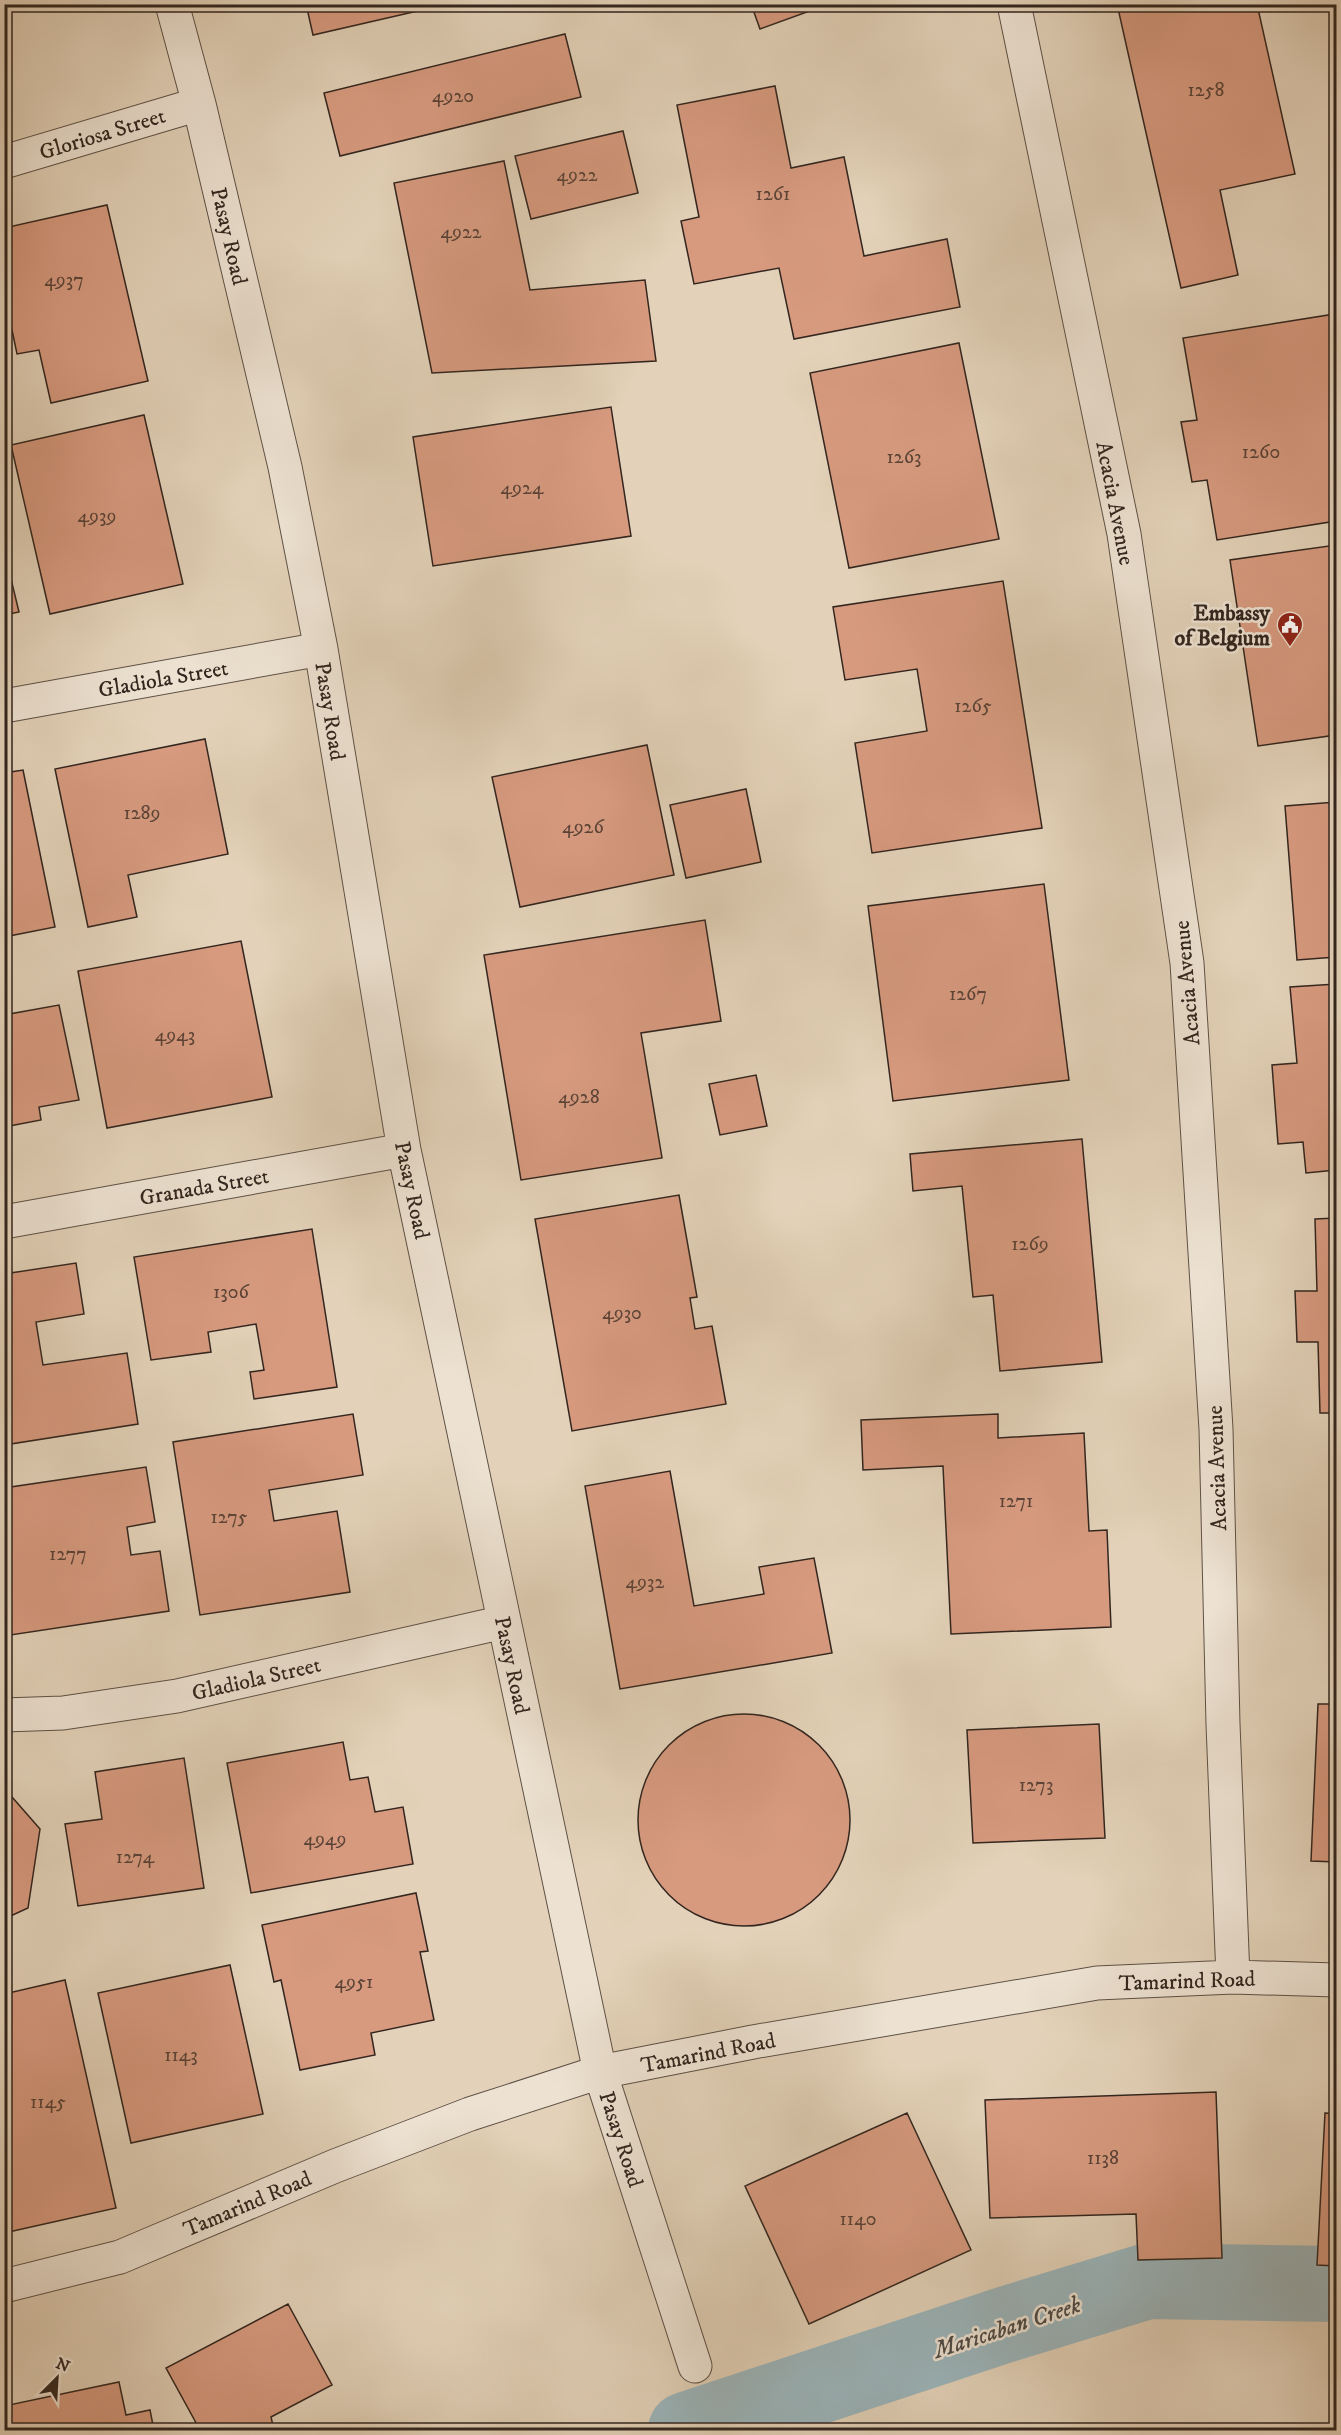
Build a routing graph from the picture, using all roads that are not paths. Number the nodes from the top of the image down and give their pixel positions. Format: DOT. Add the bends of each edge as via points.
graph roads {
  1 [pos="172,4"];
  2 [pos="1014,4"];
  3 [pos="199,104"];
  4 [pos="4,162"];
  5 [pos="321,649"];
  6 [pos="4,706"];
  7 [pos="404,1150"];
  8 [pos="4,1222"];
  9 [pos="504,1622"];
  10 [pos="4,1715"];
  11 [pos="1233,1977"];
  12 [pos="1336,1980"];
  13 [pos="600,2072"];
  14 [pos="4,2286"];
  15 [pos="696,2366"];
  1 -- 3 [label="street, Pasay Road"];
  2 -- 11 [label="street, Acacia Avenue" via="1124,534 1187,963 1216,1429"];
  3 -- 4 [label="street, Gloriosa Street"];
  3 -- 5 [label="street, Pasay Road" via="285,467"];
  5 -- 6 [label="street, Gladiola Street"];
  5 -- 7 [label="street, Pasay Road"];
  7 -- 8 [label="street, Granada Street"];
  7 -- 9 [label="street, Pasay Road"];
  9 -- 10 [label="street, Gladiola Street" via="177,1696 63,1713"];
  9 -- 13 [label="street, Pasay Road"];
  11 -- 12 [label="street, Tamarind Road"];
  11 -- 13 [label="street, Tamarind Road" via="1097,1983"];
  13 -- 14 [label="street, Tamarind Road" via="470,2114 335,2166 120,2257"];
  13 -- 15 [label="street, Pasay Road"];
}
